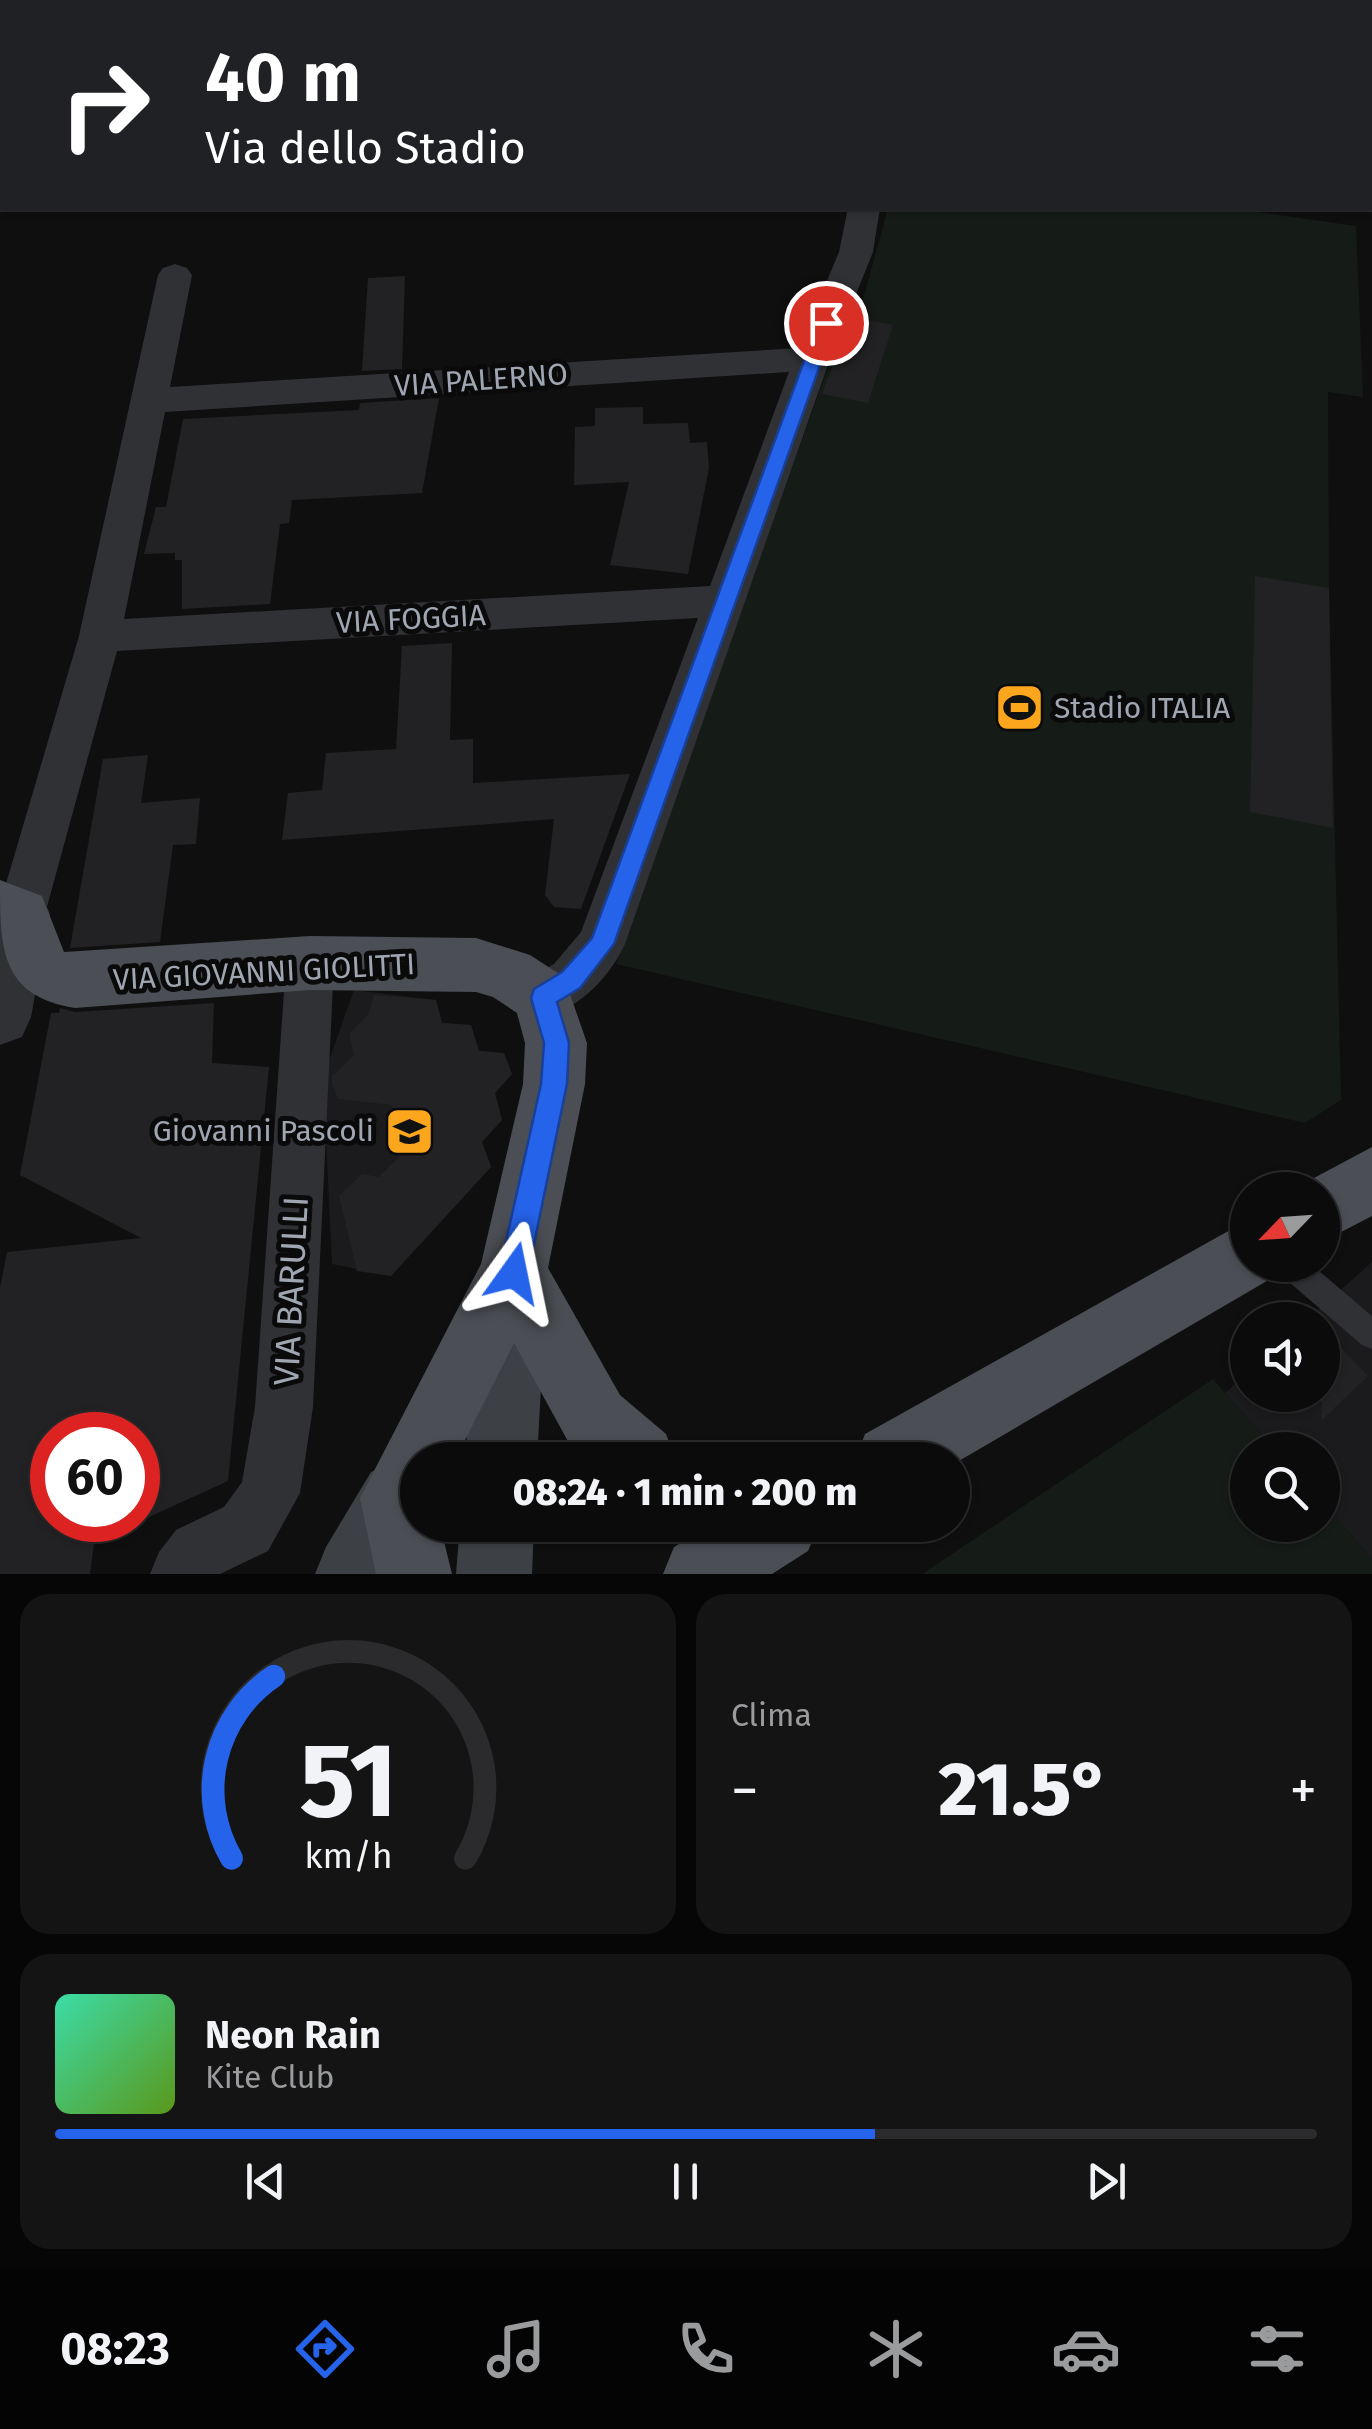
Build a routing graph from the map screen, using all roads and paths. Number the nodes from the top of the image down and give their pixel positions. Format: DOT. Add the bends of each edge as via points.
graph roads {
  1 [pos="864,210"];
  2 [pos="176,275"];
  3 [pos="812,359"];
  4 [pos="150,401"];
  5 [pos="723,601"];
  6 [pos="100,636"];
  7 [pos="10,909"];
  8 [pos="310,964"];
  9 [pos="543,998"];
  10 [pos="0,1017"];
  11 [pos="1372,1179"];
  12 [pos="1340,1198"];
  13 [pos="1230,1264"];
  14 [pos="514,1273"];
  15 [pos="1310,1282"];
  16 [pos="1372,1335"];
  17 [pos="502,1442"];
  18 [pos="620,1442"];
  19 [pos="922,1442"];
  20 [pos="398,1498"];
  21 [pos="496,1542"];
  22 [pos="747,1542"];
  23 [pos="181,1574"];
  24 [pos="352,1574"];
  25 [pos="414,1574"];
  26 [pos="494,1574"];
  27 [pos="702,1574"];
  1 -- 3 [label="street" via="856,252"];
  2 -- 4 [label="street"];
  3 -- 4 [label="street, VIA PALERNO"];
  3 -- 5 [label="street"];
  4 -- 6 [label="street"];
  5 -- 6 [label="street, VIA FOGGIA"];
  5 -- 9 [label="street" via="602,944 571,980"];
  6 -- 7 [label="street"];
  7 -- 8 [label="main road, VIA GIOVANNI GIOLITTI" via="35,964 50,979"];
  7 -- 10 [label="street"];
  8 -- 9 [label="main road, VIA GIOVANNI GIOLITTI" via="476,966 508,974"];
  8 -- 23 [label="street, VIA BARULLI" via="284,1407 270,1493 246,1529 198,1552"];
  9 -- 14 [label="main road" via="556,1043 554,1084"];
  11 -- 12 [label="main road"];
  13 -- 19 [label="main road"];
  14 -- 17 [label="main road"];
  14 -- 18 [label="main road" via="595,1420"];
  14 -- 20 [label="main road"];
  15 -- 16 [label="lane"];
  20 -- 24 [label="main road"];
  20 -- 25 [label="main road"];
  21 -- 26 [label="main road"];
  22 -- 27 [label="main road"];
}
